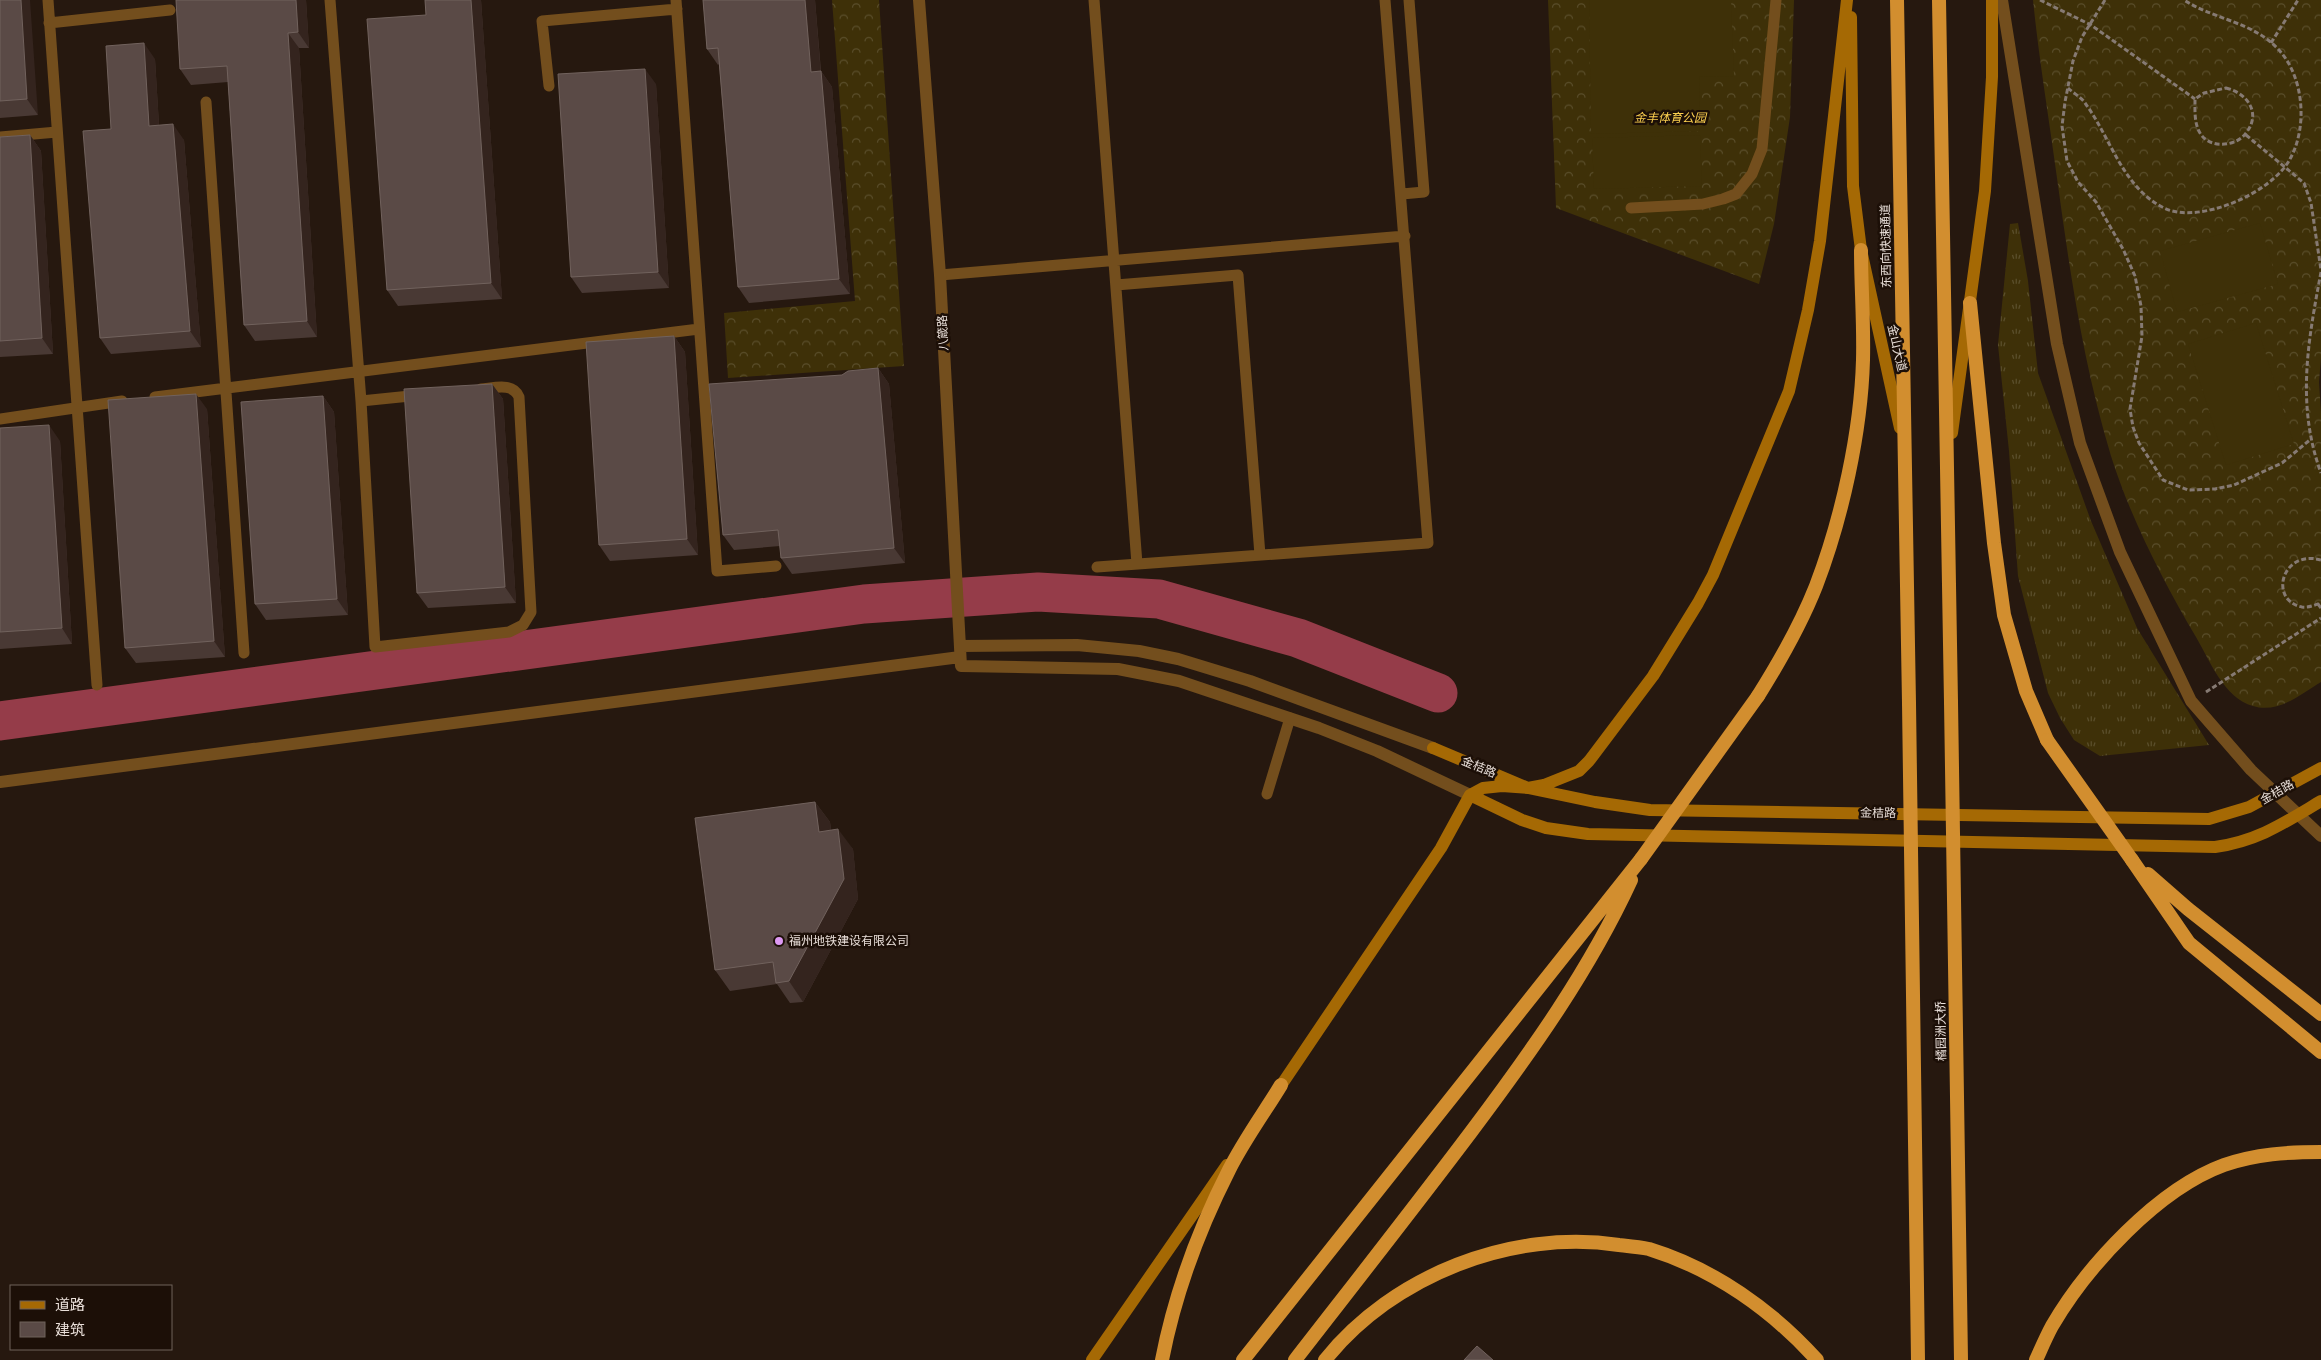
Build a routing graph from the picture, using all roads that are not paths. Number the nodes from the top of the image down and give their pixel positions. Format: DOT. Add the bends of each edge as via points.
graph roads {
  1 [pos="48,0"];
  2 [pos="330,0"];
  3 [pos="919,0"];
  4 [pos="1094,0"];
  5 [pos="1386,0"];
  6 [pos="1409,0"];
  7 [pos="1776,0"];
  8 [pos="1847,0"];
  9 [pos="1851,0"];
  10 [pos="1897,0"];
  11 [pos="1939,0"];
  12 [pos="1992,0"];
  13 [pos="2002,0"];
  14 [pos="676,5"];
  15 [pos="170,10"];
  16 [pos="49,23"];
  17 [pos="549,86"];
  18 [pos="206,102"];
  19 [pos="58,132"];
  20 [pos="0,137"];
  21 [pos="1402,194"];
  22 [pos="1630,208"];
  23 [pos="1406,236"];
  24 [pos="1861,250"];
  25 [pos="1114,260"];
  26 [pos="940,275"];
  27 [pos="1116,285"];
  28 [pos="1970,303"];
  29 [pos="699,329"];
  30 [pos="359,372"];
  31 [pos="226,389"];
  32 [pos="466,390"];
  33 [pos="428,394"];
  34 [pos="361,401"];
  35 [pos="78,407"];
  36 [pos="0,419"];
  37 [pos="1947,490"];
  38 [pos="1905,492"];
  39 [pos="1260,555"];
  40 [pos="1137,564"];
  41 [pos="776,566"];
  42 [pos="1097,567"];
  43 [pos="244,653"];
  44 [pos="960,656"];
  45 [pos="97,685"];
  46 [pos="1290,718"];
  47 [pos="1433,748"];
  48 [pos="2321,768"];
  49 [pos="0,782"];
  50 [pos="1528,788"];
  51 [pos="1267,794"];
  52 [pos="2275,794"];
  53 [pos="1470,795"];
  54 [pos="2321,802"];
  55 [pos="2299,814"];
  56 [pos="2321,836"];
  57 [pos="1641,859"];
  58 [pos="2132,860"];
  59 [pos="2321,1014"];
  60 [pos="2321,1052"];
  61 [pos="1281,1085"];
  62 [pos="2321,1152"];
  63 [pos="1092,1360"];
  64 [pos="1162,1360"];
  65 [pos="1243,1360"];
  66 [pos="1295,1360"];
  67 [pos="1325,1360"];
  68 [pos="1818,1360"];
  69 [pos="1918,1360"];
  70 [pos="1961,1360"];
  71 [pos="2036,1360"];
  1 -- 16 [label="lane"];
  2 -- 30 [label="lane"];
  3 -- 26 [label="street, 八箴路"];
  4 -- 25 [label="lane"];
  5 -- 21 [label="lane"];
  6 -- 21 [label="lane" via="1424,192"];
  7 -- 22 [label="lane" via="1762,149 1749,179 1736,194 1703,204"];
  8 -- 50 [label="main road" via="1820,241 1811,293 1788,391 1766,449 1713,575 1652,676 1579,771 1544,786"];
  9 -- 24 [label="main road, 金山大道" via="1853,186"];
  10 -- 38 [label="highway, 东西向快速通道"];
  11 -- 37 [label="highway"];
  12 -- 28 [label="main road" via="1992,77 1985,191"];
  13 -- 52 [label="street" via="2057,344 2080,443 2120,552 2191,702"];
  14 -- 17 [label="lane" via="542,21"];
  14 -- 29 [label="lane"];
  15 -- 16 [label="lane"];
  16 -- 19 [label="lane"];
  18 -- 31 [label="lane"];
  19 -- 20 [label="lane"];
  19 -- 35 [label="lane"];
  21 -- 23 [label="lane"];
  23 -- 25 [label="lane"];
  23 -- 39 [label="lane" via="1428,543"];
  24 -- 38 [label="main road, 金山大道" via="1900,423"];
  24 -- 57 [label="highway, bridge" via="1863,361 1854,442 1838,517 1816,586 1783,655 1758,696"];
  25 -- 26 [label="lane"];
  25 -- 27 [label="lane"];
  26 -- 44 [label="street, 八箴路"];
  27 -- 39 [label="lane" via="1238,275"];
  27 -- 40 [label="lane"];
  28 -- 37 [label="main road" via="1953,418"];
  28 -- 58 [label="highway, bridge" via="2004,615 2026,691 2047,740"];
  29 -- 30 [label="lane"];
  29 -- 41 [label="lane" via="709,393 717,571"];
  30 -- 31 [label="lane"];
  30 -- 34 [label="lane"];
  31 -- 35 [label="lane"];
  31 -- 43 [label="lane"];
  32 -- 34 [label="lane" via="511,387 520,397 531,612 523,625 510,632 376,647"];
  33 -- 34 [label="lane"];
  35 -- 36 [label="lane"];
  35 -- 45 [label="lane"];
  37 -- 70 [label="highway, 橘园洲大桥, bridge"];
  38 -- 69 [label="highway, 金山大道, bridge"];
  39 -- 40 [label="lane"];
  40 -- 42 [label="lane"];
  44 -- 46 [label="street" via="1144,672"];
  44 -- 47 [label="street" via="1077,645 1139,651 1250,681"];
  44 -- 49 [label="street"];
  46 -- 51 [label="lane"];
  46 -- 53 [label="street" via="1377,751"];
  47 -- 50 [label="main road, 金桔路"];
  48 -- 52 [label="main road, 金桔路"];
  50 -- 52 [label="main road, 金桔路" via="1650,810 2209,819 2249,807"];
  50 -- 53 [label="main road" via="1483,788"];
  52 -- 55 [label="street"];
  53 -- 55 [label="main road" via="1546,828 1626,836 2215,847 2265,835"];
  53 -- 61 [label="main road" via="1442,848"];
  54 -- 55 [label="main road"];
  55 -- 56 [label="street"];
  57 -- 65 [label="highway"];
  57 -- 66 [label="highway" via="1595,949 1537,1044"];
  58 -- 59 [label="highway" via="2188,909"];
  58 -- 60 [label="highway" via="2189,943"];
  61 -- 63 [label="main road"];
  61 -- 64 [label="highway" via="1230,1168 1200,1232 1181,1283"];
  62 -- 71 [label="highway" via="2254,1156 2222,1166 2152,1209 2103,1257 2078,1288 2052,1326"];
  67 -- 68 [label="highway" via="1368,1317 1426,1278 1511,1249 1579,1241 1646,1249 1678,1260 1747,1297 1785,1327"];
}
